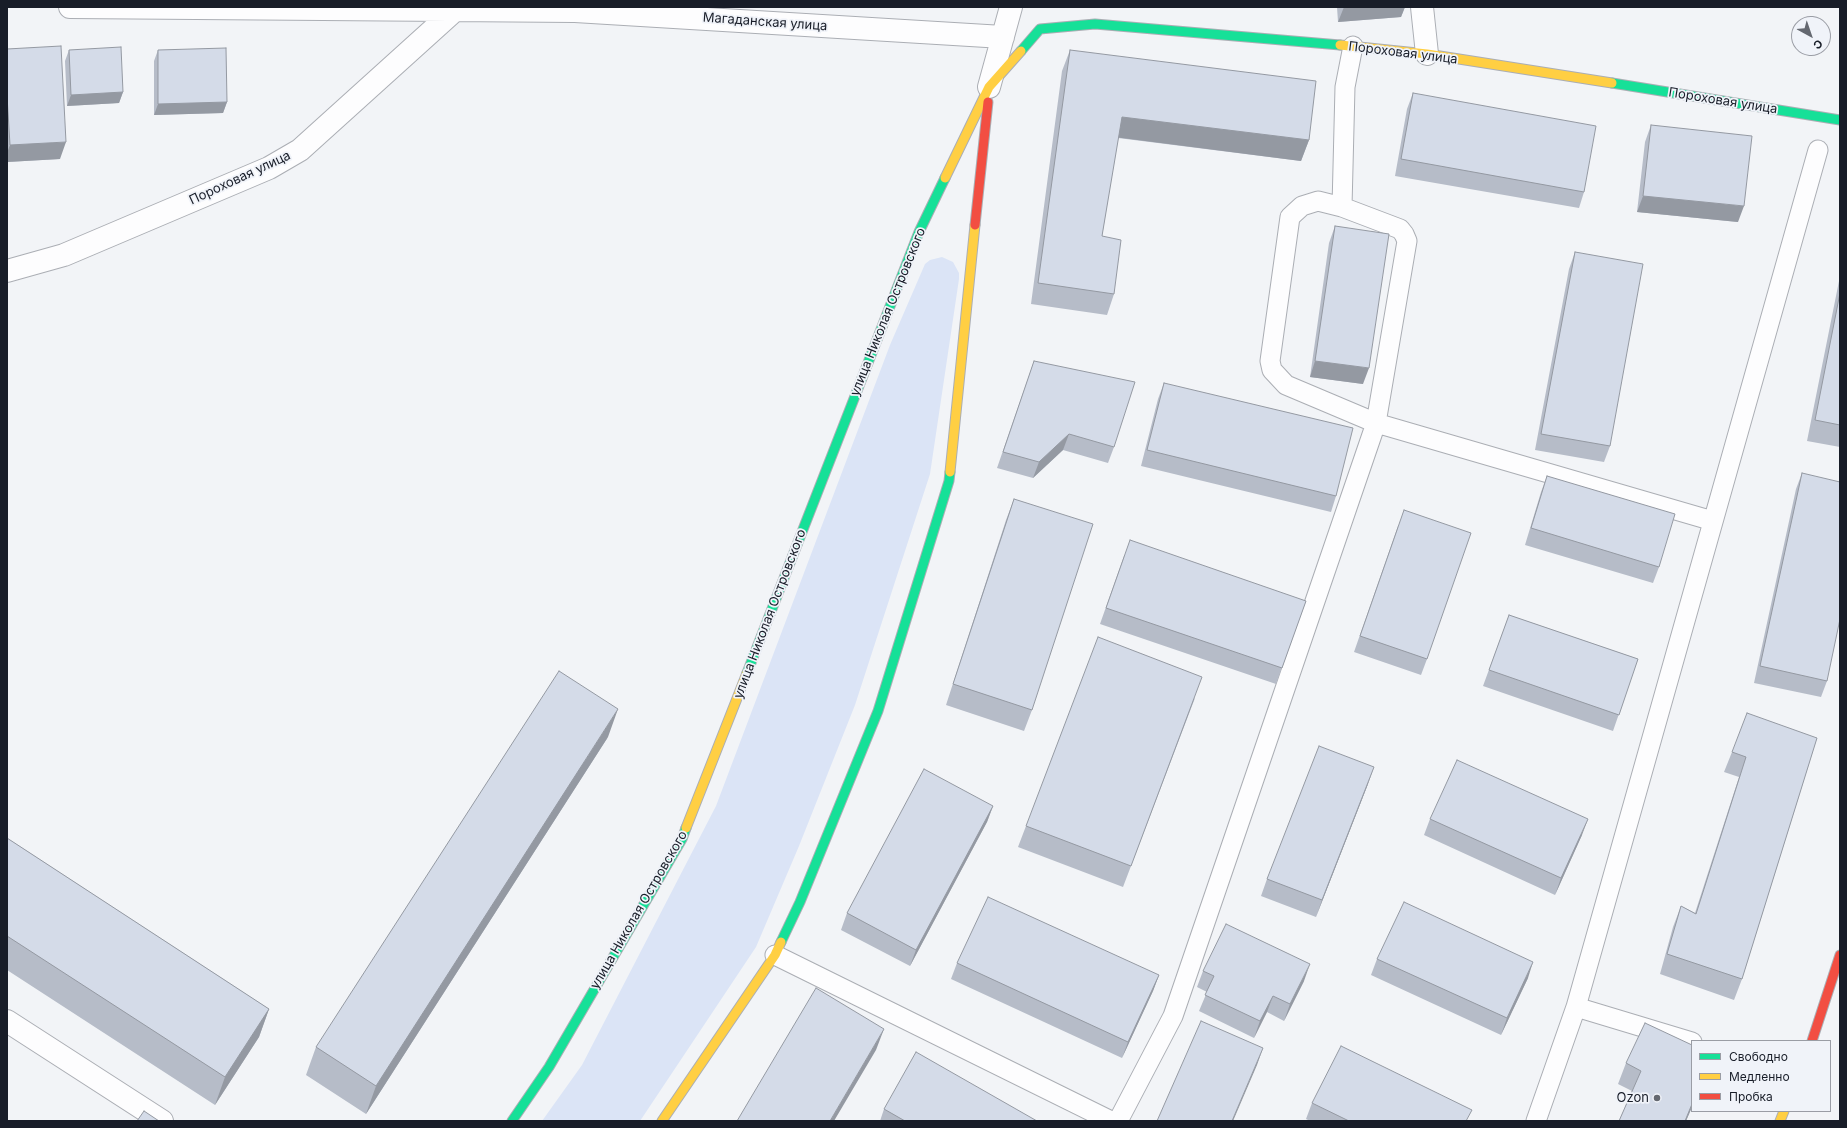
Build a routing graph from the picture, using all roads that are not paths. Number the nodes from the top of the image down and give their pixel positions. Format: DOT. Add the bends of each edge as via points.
graph roads {
  1 [pos="70,7"];
  2 [pos="1011,7"];
  3 [pos="1422,7"];
  4 [pos="575,9"];
  5 [pos="455,10"];
  6 [pos="1003,38"];
  7 [pos="1353,46"];
  8 [pos="1427,54"];
  9 [pos="989,87"];
  10 [pos="1840,120"];
  11 [pos="1818,150"];
  12 [pos="1342,207"];
  13 [pos="7,272"];
  14 [pos="1376,423"];
  15 [pos="1713,521"];
  16 [pos="775,955"];
  17 [pos="1840,955"];
  18 [pos="1576,1007"];
  19 [pos="7,1021"];
  20 [pos="1812,1040"];
  21 [pos="1691,1042"];
  22 [pos="162,1121"];
  23 [pos="512,1121"];
  24 [pos="662,1121"];
  25 [pos="1111,1121"];
  26 [pos="1118,1121"];
  27 [pos="1536,1121"];
  1 -- 5 [label="street, Магаданская улица"];
  2 -- 6 [label="street, улица Николая Островского"];
  3 -- 8 [label="street"];
  4 -- 5 [label="street, Магаданская улица"];
  4 -- 6 [label="street, Магаданская улица"];
  5 -- 13 [label="street, Пороховая улица" via="300,150 269,168 64,255"];
  6 -- 9 [label="street, улица Николая Островского"];
  7 -- 8 [label="main road, Пороховая улица"];
  7 -- 9 [label="main road, Пороховая улица" via="1095,24 1040,28"];
  7 -- 12 [label="lane" via="1345,87"];
  8 -- 10 [label="main road, Пороховая улица"];
  9 -- 16 [label="main road, улица Николая Островского" via="949,481 878,711 800,902"];
  9 -- 23 [label="main road, улица Николая Островского" via="919,232 682,839 549,1067"];
  11 -- 15 [label="lane"];
  12 -- 14 [label="lane" via="1400,229 1407,241"];
  12 -- 14 [label="lane" via="1318,200 1302,206 1290,217 1270,361 1272,370 1286,385"];
  14 -- 15 [label="lane"];
  14 -- 26 [label="lane" via="1172,1016"];
  15 -- 18 [label="lane"];
  16 -- 24 [label="main road, улица Николая Островского"];
  16 -- 25 [label="lane"];
  17 -- 20 [label="main road"];
  18 -- 21 [label="lane"];
  18 -- 27 [label="lane"];
  19 -- 22 [label="street"];
}
